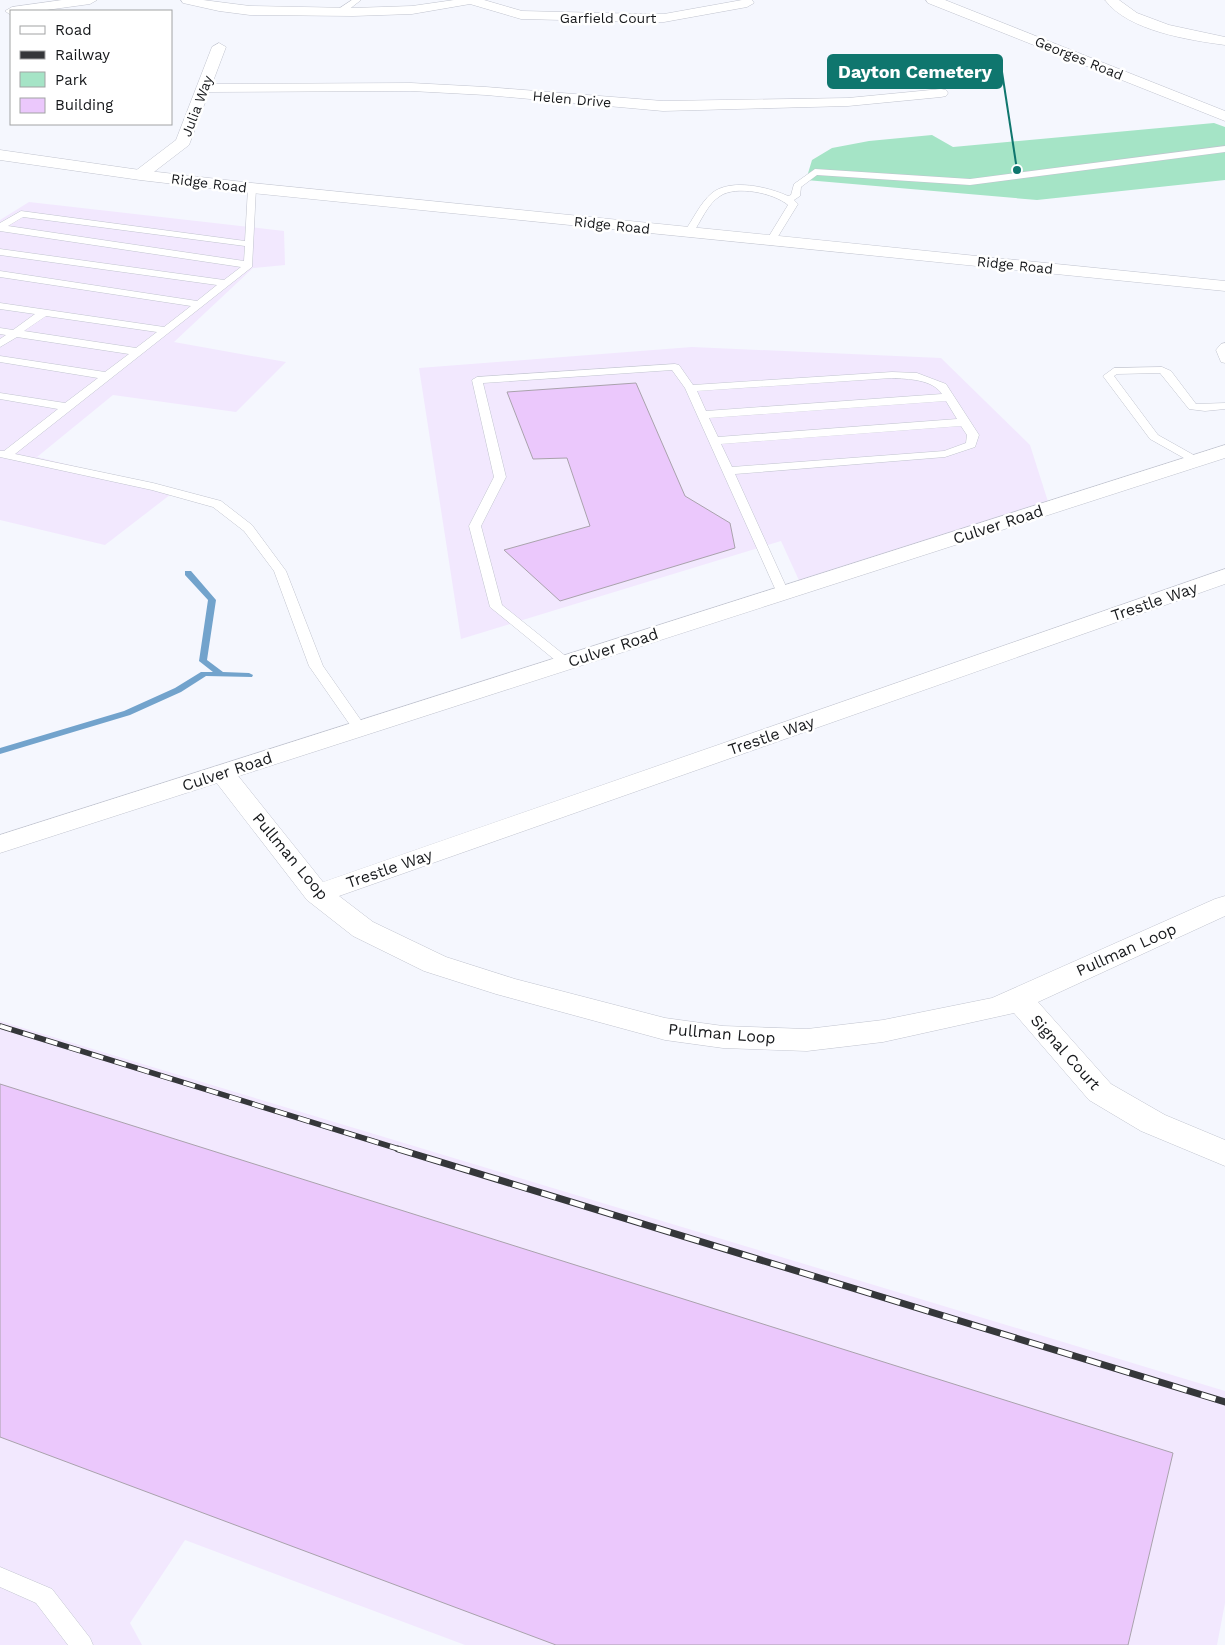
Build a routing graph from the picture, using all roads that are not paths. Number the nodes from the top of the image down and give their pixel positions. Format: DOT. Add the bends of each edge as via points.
graph roads {
  1 [pos="188,0"];
  2 [pos="357,0"];
  3 [pos="470,0"];
  4 [pos="933,0"];
  5 [pos="1112,0"];
  6 [pos="80,1"];
  7 [pos="747,3"];
  8 [pos="19,10"];
  9 [pos="340,12"];
  10 [pos="1225,41"];
  11 [pos="219,47"];
  12 [pos="204,88"];
  13 [pos="941,93"];
  14 [pos="1225,116"];
  15 [pos="1225,149"];
  16 [pos="0,155"];
  17 [pos="140,175"];
  18 [pos="252,188"];
  19 [pos="789,199"];
  20 [pos="0,228"];
  21 [pos="689,232"];
  22 [pos="771,240"];
  23 [pos="250,244"];
  24 [pos="0,252"];
  25 [pos="249,266"];
  26 [pos="0,274"];
  27 [pos="226,283"];
  28 [pos="1225,286"];
  29 [pos="199,304"];
  30 [pos="0,306"];
  31 [pos="44,312"];
  32 [pos="166,330"];
  33 [pos="0,331"];
  34 [pos="15,333"];
  35 [pos="0,344"];
  36 [pos="1225,346"];
  37 [pos="139,352"];
  38 [pos="0,359"];
  39 [pos="1225,360"];
  40 [pos="107,376"];
  41 [pos="690,388"];
  42 [pos="0,396"];
  43 [pos="949,397"];
  44 [pos="1225,406"];
  45 [pos="67,407"];
  46 [pos="702,415"];
  47 [pos="965,422"];
  48 [pos="714,441"];
  49 [pos="1225,451"];
  50 [pos="3,455"];
  51 [pos="1195,460"];
  52 [pos="728,471"];
  53 [pos="1225,576"];
  54 [pos="783,593"];
  55 [pos="566,662"];
  56 [pos="360,729"];
  57 [pos="222,773"];
  58 [pos="0,844"];
  59 [pos="317,894"];
  60 [pos="1225,905"];
  61 [pos="1018,998"];
  62 [pos="1225,1154"];
  63 [pos="0,1577"];
  64 [pos="82,1645"];
  1 -- 9 [label="street" via="227,9"];
  2 -- 9 [label="lane"];
  3 -- 7 [label="street, Garfield Court" via="520,16 646,18 664,18"];
  3 -- 9 [label="street" via="416,10"];
  4 -- 14 [label="street, Georges Road"];
  5 -- 10 [label="street" via="1142,20 1181,33"];
  6 -- 8 [label="street"];
  11 -- 12 [label="street, Julia Way"];
  12 -- 13 [label="street, Helen Drive" via="410,87 663,106 848,102"];
  12 -- 17 [label="street, Julia Way" via="184,142"];
  15 -- 19 [label="lane" via="970,182 815,172 797,186 795,196"];
  16 -- 17 [label="street, Ridge Road"];
  17 -- 18 [label="street, Ridge Road"];
  18 -- 21 [label="street, Ridge Road"];
  18 -- 23 [label="lane"];
  19 -- 21 [label="lane" via="766,191 720,192"];
  19 -- 22 [label="lane" via="793,204 790,211"];
  20 -- 23 [label="lane" via="21,214"];
  20 -- 25 [label="lane"];
  21 -- 22 [label="street, Ridge Road"];
  22 -- 28 [label="street, Ridge Road"];
  23 -- 25 [label="lane"];
  24 -- 27 [label="lane"];
  25 -- 27 [label="lane"];
  26 -- 29 [label="lane"];
  27 -- 29 [label="lane"];
  29 -- 32 [label="lane"];
  30 -- 31 [label="lane"];
  31 -- 32 [label="lane"];
  31 -- 34 [label="lane"];
  32 -- 37 [label="lane"];
  33 -- 34 [label="lane"];
  34 -- 35 [label="lane"];
  34 -- 37 [label="lane"];
  36 -- 39 [label="lane" via="1220,350"];
  37 -- 40 [label="lane"];
  38 -- 40 [label="lane"];
  40 -- 45 [label="lane"];
  41 -- 43 [label="lane" via="892,374 917,376 942,386"];
  41 -- 46 [label="lane"];
  41 -- 55 [label="lane" via="675,367 477,380 500,477 475,526 496,608"];
  42 -- 45 [label="lane"];
  43 -- 46 [label="lane"];
  43 -- 47 [label="lane"];
  44 -- 51 [label="lane" via="1193,407 1162,370 1114,371 1108,376 1154,437"];
  45 -- 50 [label="lane"];
  46 -- 48 [label="lane"];
  47 -- 48 [label="lane"];
  47 -- 52 [label="lane" via="973,434 971,446 945,454"];
  48 -- 52 [label="lane"];
  49 -- 51 [label="street, Culver Road"];
  50 -- 56 [label="lane" via="217,504 248,528 280,571 316,666"];
  51 -- 54 [label="street, Culver Road"];
  52 -- 54 [label="lane"];
  53 -- 59 [label="street, Trestle Way"];
  54 -- 55 [label="street, Culver Road"];
  55 -- 56 [label="street, Culver Road"];
  56 -- 57 [label="street, Culver Road"];
  57 -- 58 [label="street, Culver Road"];
  57 -- 59 [label="street, Pullman Loop"];
  59 -- 61 [label="street, Pullman Loop" via="362,929 435,964 507,987 665,1029 723,1037 807,1040 883,1032 1000,1007"];
  60 -- 61 [label="street, Pullman Loop"];
  61 -- 62 [label="street, Signal Court" via="1100,1092 1153,1123"];
  63 -- 64 [label="lane" via="44,1596"];
}
